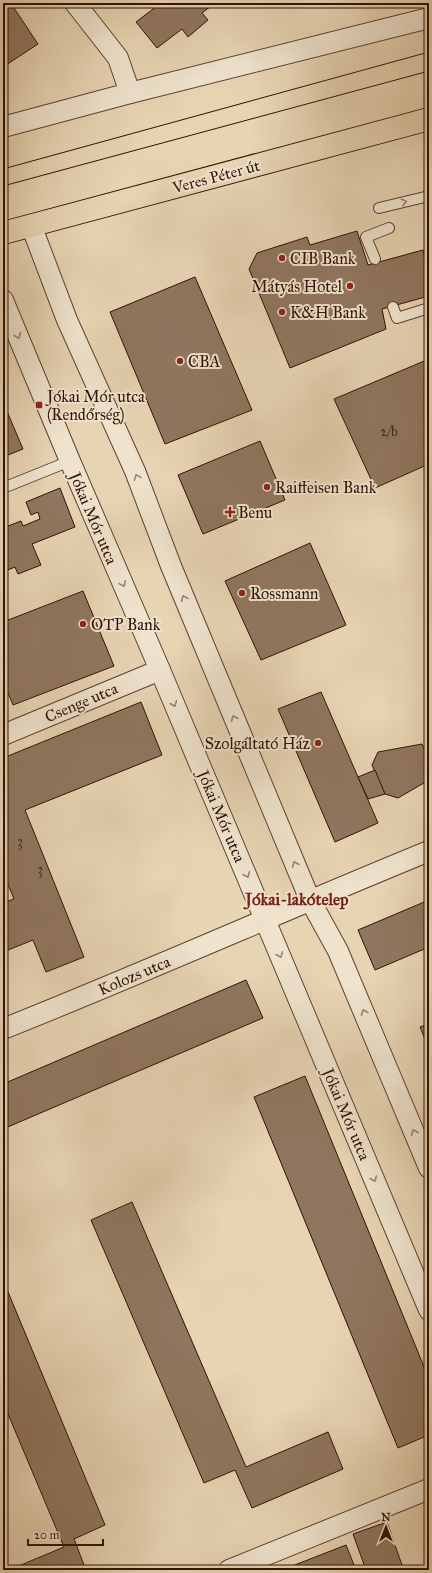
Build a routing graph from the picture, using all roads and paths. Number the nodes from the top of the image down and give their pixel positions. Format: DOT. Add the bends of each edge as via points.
graph roads {
  1 [pos="75,3"];
  2 [pos="429,18"];
  3 [pos="130,93"];
  4 [pos="429,119"];
  5 [pos="3,127"];
  6 [pos="429,196"];
  7 [pos="380,208"];
  8 [pos="31,225"];
  9 [pos="389,228"];
  10 [pos="3,233"];
  11 [pos="375,259"];
  12 [pos="3,300"];
  13 [pos="393,307"];
  14 [pos="429,308"];
  15 [pos="70,461"];
  16 [pos="3,488"];
  17 [pos="160,670"];
  18 [pos="3,735"];
  19 [pos="429,851"];
  20 [pos="310,900"];
  21 [pos="265,920"];
  22 [pos="3,1029"];
  23 [pos="429,1168"];
  24 [pos="429,1310"];
  25 [pos="429,1489"];
  26 [pos="229,1570"];
  1 -- 3 [label="street" via="118,58"];
  2 -- 3 [label="street"];
  3 -- 5 [label="street"];
  4 -- 8 [label="main road, Veres Péter út"];
  7 -- 6 [label="lane, one-way"];
  8 -- 10 [label="main road, Veres Péter út"];
  20 -- 8 [label="street, one-way" via="171,566 135,471 67,320"];
  9 -- 11 [label="lane" via="366,238"];
  12 -- 15 [label="street, Jókai Mór utca, one-way"];
  13 -- 14 [label="lane" via="397,318"];
  15 -- 16 [label="lane"];
  15 -- 17 [label="street, Jókai Mór utca, one-way"];
  17 -- 18 [label="street, Csenge utca"];
  17 -- 21 [label="street, Jókai Mór utca, one-way"];
  19 -- 20 [label="street, Kolozs utca"];
  20 -- 21 [label="street, Kolozs utca"];
  23 -- 20 [label="street, one-way" via="338,951"];
  21 -- 22 [label="street, Kolozs utca"];
  21 -- 24 [label="street, Jókai Mór utca, one-way"];
  25 -- 26 [label="street"];
}
